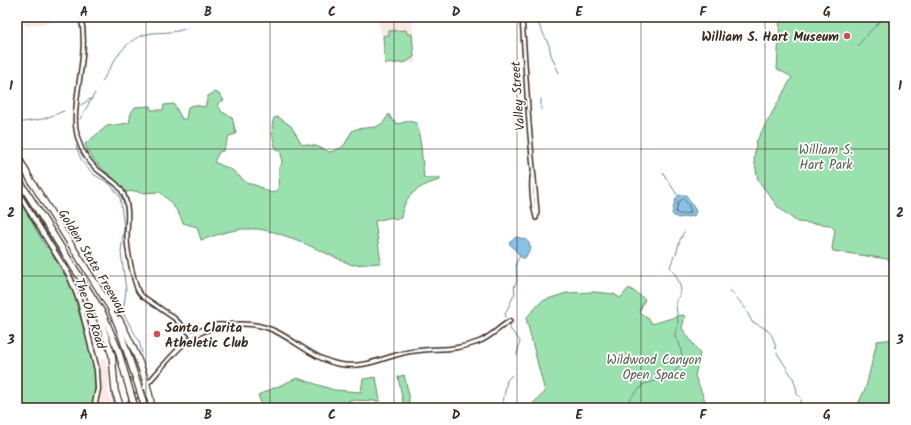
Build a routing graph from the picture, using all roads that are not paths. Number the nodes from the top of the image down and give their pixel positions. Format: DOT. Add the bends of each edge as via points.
graph roads {
  1 [pos="81,17"];
  2 [pos="522,17"];
  3 [pos="17,155"];
  4 [pos="533,173"];
  5 [pos="17,177"];
  6 [pos="17,190"];
  7 [pos="86,284"];
  8 [pos="110,307"];
  9 [pos="510,321"];
  10 [pos="224,326"];
  11 [pos="191,333"];
  12 [pos="194,337"];
  13 [pos="148,383"];
  14 [pos="94,408"];
  15 [pos="121,408"];
  16 [pos="125,408"];
  17 [pos="135,408"];
  18 [pos="144,408"];
  19 [pos="152,408"];
  1 -- 11 [label="street" via="83,51 75,118 79,142 96,169 117,184 124,196 128,214 128,245 138,290 142,296"];
  2 -- 4 [label="street, Valley Street"];
  3 -- 8 [label="highway, Golden State Freeway"];
  4 -- 4 [label="street, Valley Street" via="532,190 536,218 537,212"];
  5 -- 7 [label="highway, Golden State Freeway"];
  6 -- 14 [label="main road, The Old Road" via="69,276 78,298 97,366 98,389"];
  7 -- 15 [label="highway" via="112,355 115,391"];
  7 -- 17 [label="highway, Golden State Freeway, bridge" via="112,332"];
  8 -- 13 [label="highway" via="116,312 134,348"];
  8 -- 18 [label="highway, Golden State Freeway, bridge"];
  9 -- 10 [label="street" via="479,342 459,348 415,351 360,365 324,360 272,330 245,324"];
  10 -- 11 [label="street" via="219,324"];
  10 -- 12 [label="street"];
  11 -- 12 [label="street"];
  12 -- 13 [label="street" via="174,354"];
  13 -- 16 [label="main road"];
  13 -- 19 [label="highway"];
}
